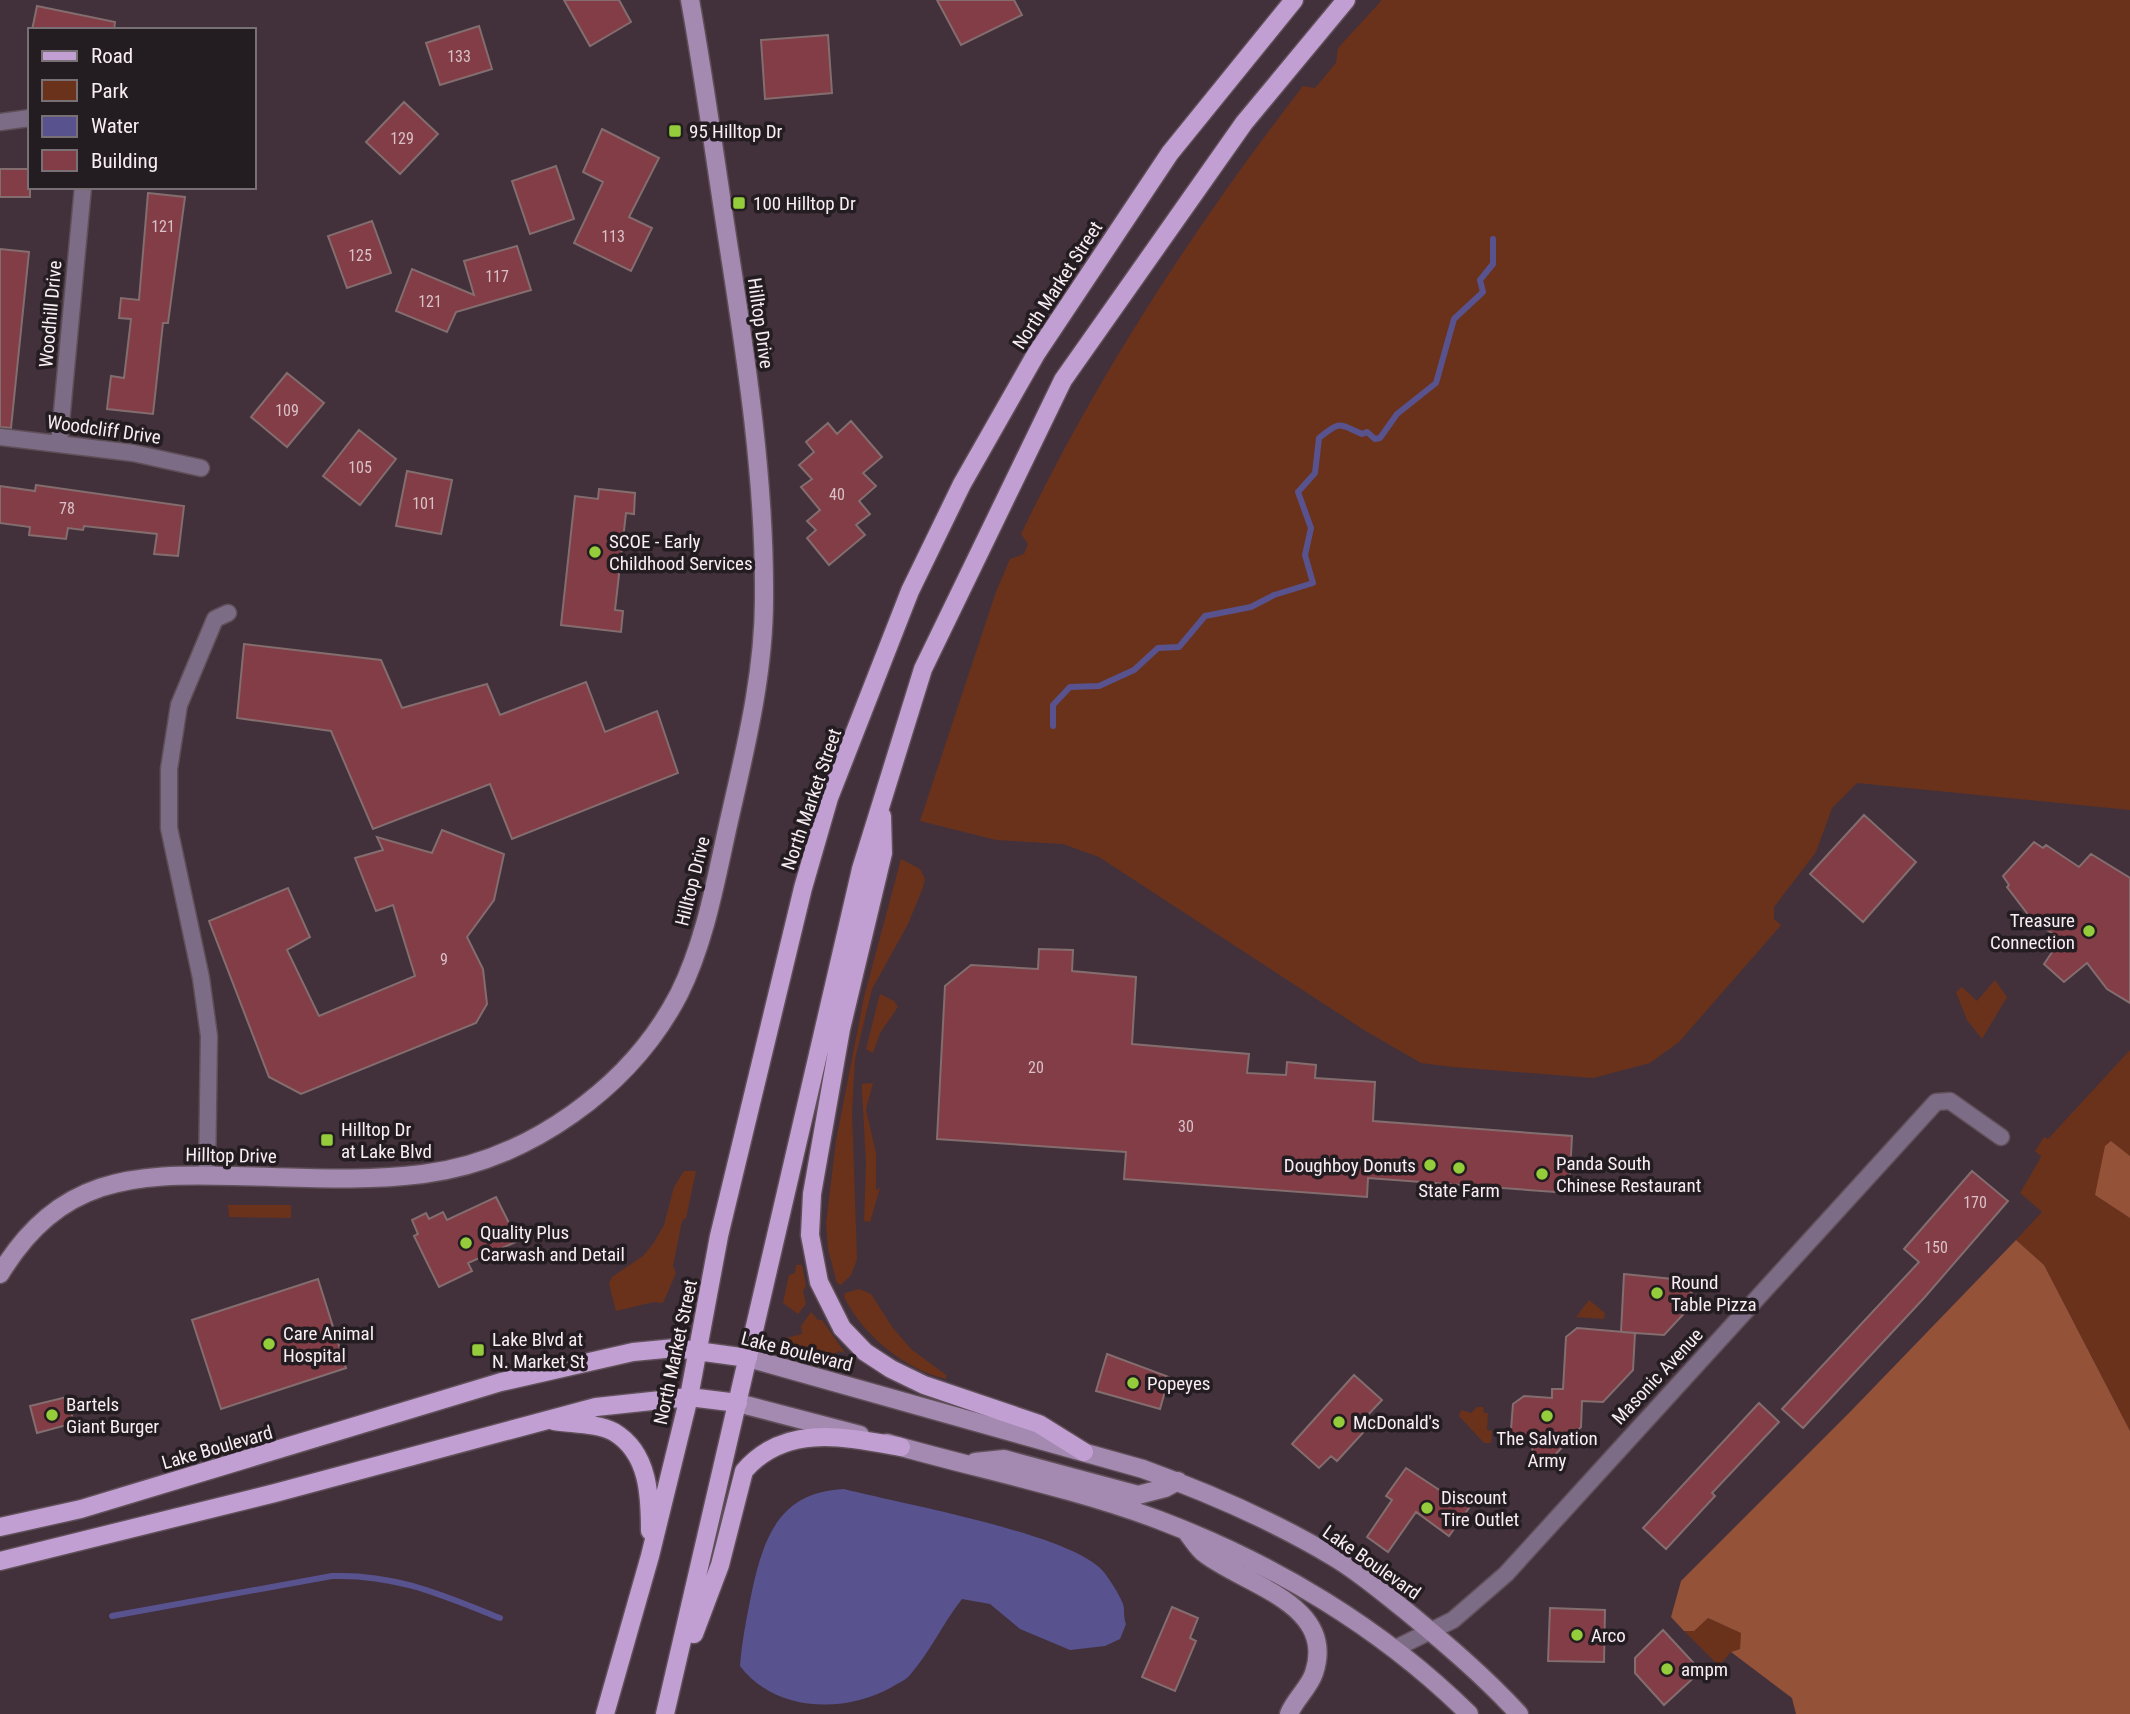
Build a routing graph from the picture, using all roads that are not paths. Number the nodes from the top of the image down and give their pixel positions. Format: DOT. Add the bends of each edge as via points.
graph roads {
  1 [pos="690,0"];
  2 [pos="1294,0"];
  3 [pos="1346,0"];
  4 [pos="28,118"];
  5 [pos="0,122"];
  6 [pos="83,189"];
  7 [pos="0,437"];
  8 [pos="59,444"];
  9 [pos="201,468"];
  10 [pos="229,613"];
  11 [pos="882,796"];
  12 [pos="2001,1137"];
  13 [pos="207,1175"];
  14 [pos="0,1274"];
  15 [pos="698,1351"];
  16 [pos="748,1358"];
  17 [pos="689,1397"];
  18 [pos="738,1403"];
  19 [pos="549,1420"];
  20 [pos="901,1447"];
  21 [pos="1084,1452"];
  22 [pos="964,1462"];
  23 [pos="1178,1481"];
  24 [pos="0,1527"];
  25 [pos="1185,1531"];
  26 [pos="650,1556"];
  27 [pos="0,1561"];
  28 [pos="1430,1631"];
  29 [pos="1394,1649"];
  30 [pos="671,1693"];
  31 [pos="605,1714"];
  32 [pos="664,1714"];
  33 [pos="1289,1714"];
  34 [pos="1469,1714"];
  35 [pos="1519,1714"];
  1 -- 13 [label="main road, Hilltop Drive" via="751,394 764,601 755,698 736,792 700,939 680,991 653,1036 608,1084 569,1116 509,1149 441,1172 390,1178"];
  2 -- 15 [label="main road, North Market Street" via="1170,153 1036,354 962,484 910,592 829,798 803,888 719,1236"];
  3 -- 11 [label="main road" via="1244,123 1063,380 923,669"];
  4 -- 5 [label="street"];
  6 -- 8 [label="street, Woodhill Drive"];
  7 -- 8 [label="street, Woodcliff Drive"];
  8 -- 9 [label="street, Woodcliff Drive"];
  10 -- 13 [label="street" via="215,619 179,705 169,769 169,828 209,1036"];
  11 -- 16 [label="main road"];
  11 -- 21 [label="main road" via="883,853 841,1029 812,1194 810,1235 819,1282 842,1328 865,1352 891,1369 924,1385 1039,1424"];
  12 -- 28 [label="street, Masonic Avenue" via="1950,1101 1936,1102 1513,1567 1453,1620"];
  13 -- 14 [label="main road, Hilltop Drive" via="142,1176 85,1193 29,1234"];
  15 -- 16 [label="main road, Lake Boulevard"];
  15 -- 17 [label="main road, North Market Street"];
  15 -- 24 [label="main road, Lake Boulevard" via="653,1349 501,1382 81,1509"];
  16 -- 18 [label="main road"];
  16 -- 21 [label="main road, Lake Boulevard"];
  17 -- 18 [label="main road"];
  17 -- 19 [label="main road" via="596,1407"];
  17 -- 26 [label="main road, North Market Street"];
  18 -- 20 [label="main road"];
  18 -- 30 [label="main road"];
  19 -- 26 [label="main road" via="613,1432 629,1446 647,1475"];
  19 -- 27 [label="main road"];
  20 -- 22 [label="main road"];
  20 -- 30 [label="main road" via="842,1436 807,1437 781,1443 754,1460 744,1471 720,1564"];
  21 -- 23 [label="main road, Lake Boulevard"];
  22 -- 23 [label="main road" via="1004,1459 1138,1494"];
  22 -- 25 [label="main road"];
  23 -- 28 [label="main road, Lake Boulevard" via="1334,1557"];
  25 -- 29 [label="main road" via="1284,1576"];
  25 -- 33 [label="main road" via="1203,1554 1297,1609 1311,1626 1317,1644 1316,1666"];
  26 -- 31 [label="main road, North Market Street"];
  28 -- 29 [label="street, Masonic Avenue"];
  28 -- 35 [label="main road, Lake Boulevard"];
  29 -- 34 [label="main road"];
  30 -- 32 [label="main road"];
}
